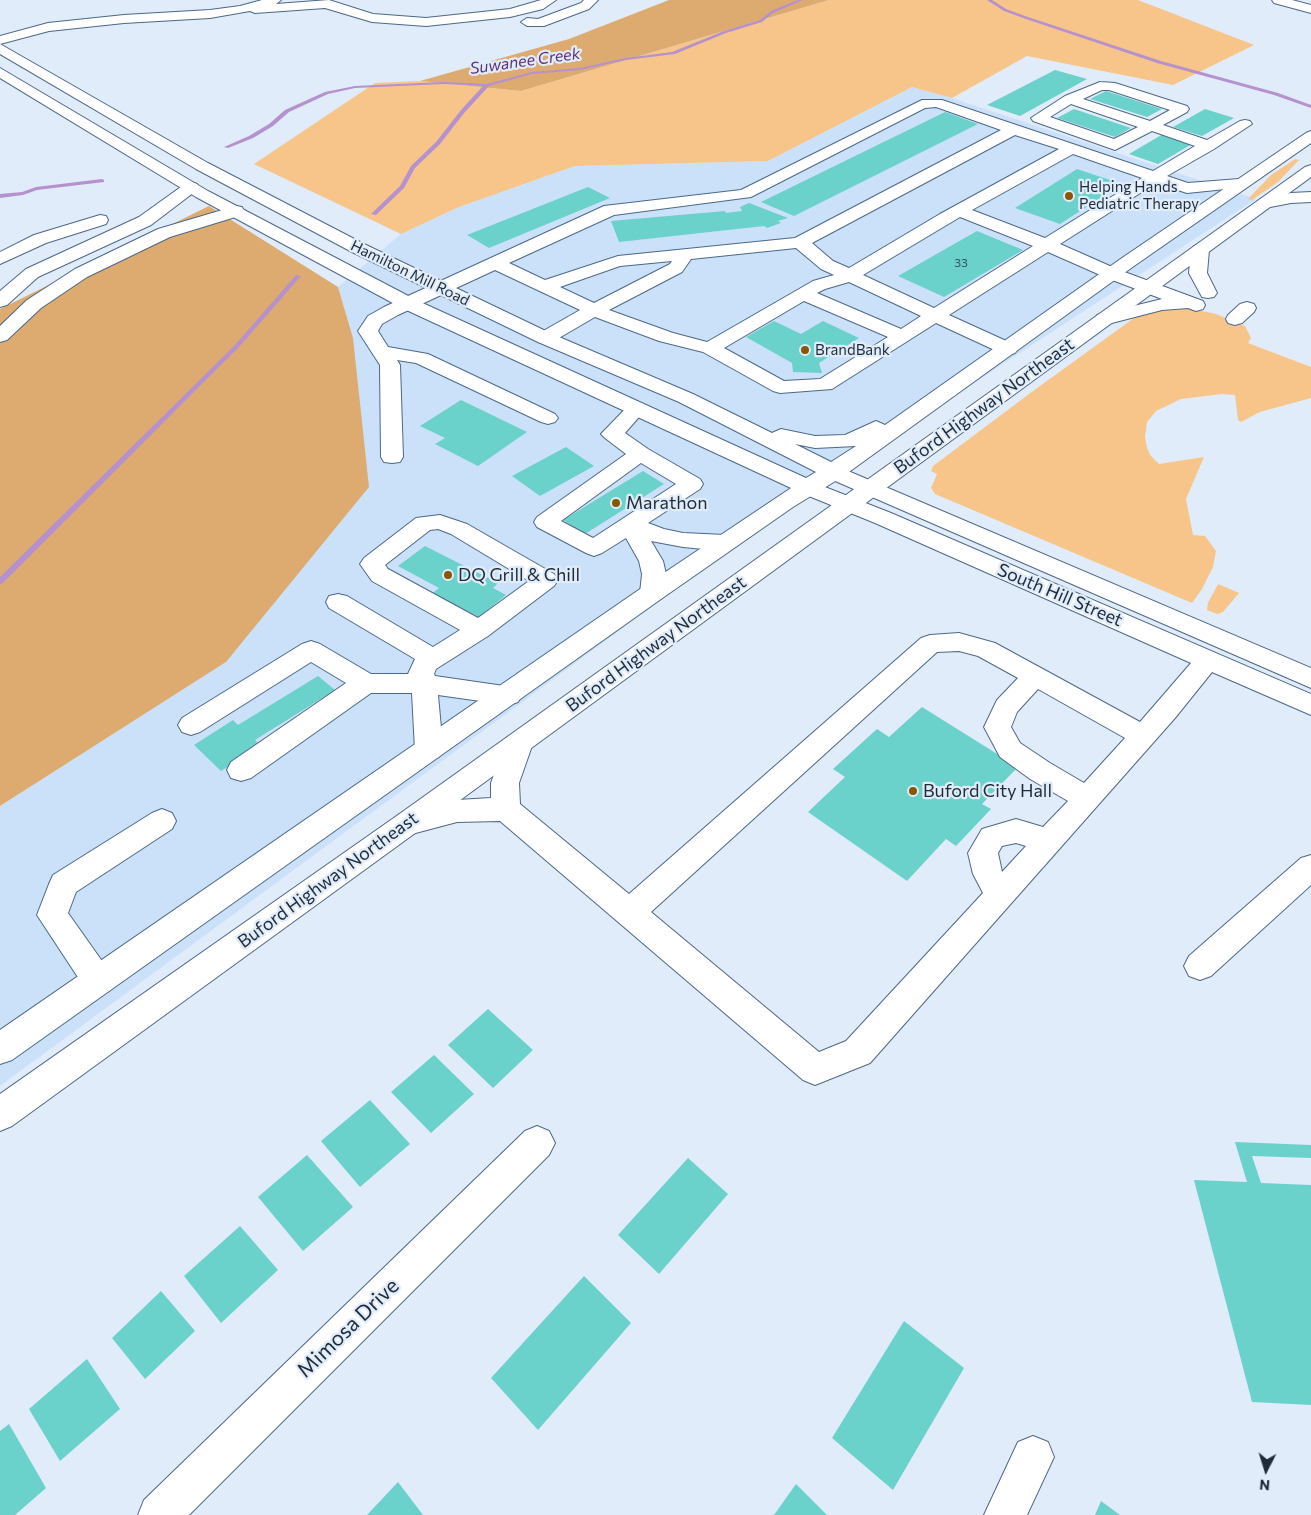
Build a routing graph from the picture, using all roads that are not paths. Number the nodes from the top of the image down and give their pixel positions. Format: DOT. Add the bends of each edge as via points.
graph roads {
  1 [pos="275,0"];
  2 [pos="550,0"];
  3 [pos="592,0"];
  4 [pos="1278,0"];
  5 [pos="324,2"];
  6 [pos="411,8"];
  7 [pos="431,8"];
  8 [pos="1311,8"];
  9 [pos="242,10"];
  10 [pos="510,13"];
  11 [pos="400,21"];
  12 [pos="0,40"];
  13 [pos="0,48"];
  14 [pos="0,72"];
  15 [pos="1070,99"];
  16 [pos="1245,124"];
  17 [pos="1151,126"];
  18 [pos="1014,129"];
  19 [pos="1311,136"];
  20 [pos="1209,146"];
  21 [pos="1071,149"];
  22 [pos="1311,170"];
  23 [pos="1159,179"];
  24 [pos="1239,184"];
  25 [pos="191,187"];
  26 [pos="1311,197"];
  27 [pos="1266,203"];
  28 [pos="964,208"];
  29 [pos="236,211"];
  30 [pos="1196,214"];
  31 [pos="100,220"];
  32 [pos="1053,241"];
  33 [pos="799,243"];
  34 [pos="1200,250"];
  35 [pos="685,255"];
  36 [pos="0,259"];
  37 [pos="1128,262"];
  38 [pos="495,263"];
  39 [pos="1113,274"];
  40 [pos="849,276"];
  41 [pos="1156,282"];
  42 [pos="544,286"];
  43 [pos="440,289"];
  44 [pos="804,294"];
  45 [pos="1202,299"];
  46 [pos="0,301"];
  47 [pos="409,304"];
  48 [pos="594,310"];
  49 [pos="935,315"];
  50 [pos="1104,319"];
  51 [pos="4,328"];
  52 [pos="902,336"];
  53 [pos="545,338"];
  54 [pos="710,348"];
  55 [pos="1008,349"];
  56 [pos="382,352"];
  57 [pos="936,398"];
  58 [pos="636,409"];
  59 [pos="548,418"];
  60 [pos="727,418"];
  61 [pos="640,454"];
  62 [pos="392,457"];
  63 [pos="834,472"];
  64 [pos="807,487"];
  65 [pos="872,488"];
  66 [pos="850,504"];
  67 [pos="630,524"];
  68 [pos="725,544"];
  69 [pos="652,593"];
  70 [pos="338,602"];
  71 [pos="479,630"];
  72 [pos="434,658"];
  73 [pos="1209,659"];
  74 [pos="1035,676"];
  75 [pos="1311,679"];
  76 [pos="366,683"];
  77 [pos="424,684"];
  78 [pos="509,695"];
  79 [pos="1311,705"];
  80 [pos="191,725"];
  81 [pos="1143,736"];
  82 [pos="518,743"];
  83 [pos="429,750"];
  84 [pos="241,770"];
  85 [pos="1087,798"];
  86 [pos="506,809"];
  87 [pos="162,822"];
  88 [pos="408,823"];
  89 [pos="1049,841"];
  90 [pos="1311,867"];
  91 [pos="1000,895"];
  92 [pos="630,912"];
  93 [pos="1200,966"];
  94 [pos="98,981"];
  95 [pos="0,1049"];
  96 [pos="0,1114"];
  97 [pos="537,1143"];
  98 [pos="1032,1457"];
  99 [pos="160,1515"];
  100 [pos="1004,1515"];
  1 -- 9 [label="main road"];
  2 -- 10 [label="main road"];
  3 -- 10 [label="main road" via="586,6 539,22 529,22"];
  4 -- 8 [label="main road"];
  5 -- 9 [label="main road"];
  5 -- 11 [label="main road" via="372,18"];
  6 -- 11 [label="main road"];
  7 -- 10 [label="main road" via="493,2"];
  9 -- 12 [label="main road" via="82,22"];
  10 -- 11 [label="main road" via="462,20"];
  13 -- 43 [label="main road, Hamilton Mill Road" via="256,196"];
  14 -- 25 [label="main road, Hamilton Mill Road"];
  15 -- 17 [label="main road"];
  15 -- 17 [label="main road" via="1100,86 1110,86 1182,109"];
  15 -- 17 [label="main road" via="1038,118 1115,145"];
  16 -- 20 [label="main road"];
  17 -- 20 [label="main road"];
  18 -- 21 [label="main road"];
  18 -- 33 [label="main road"];
  18 -- 38 [label="main road" via="937,103 922,104 745,194 610,210"];
  19 -- 24 [label="main road, Buford Highway Northeast"];
  20 -- 23 [label="main road"];
  21 -- 23 [label="main road"];
  21 -- 28 [label="main road"];
  22 -- 27 [label="main road, Buford Highway Northeast"];
  23 -- 24 [label="main road" via="1187,188"];
  23 -- 30 [label="main road" via="1187,199"];
  23 -- 32 [label="main road"];
  24 -- 30 [label="main road, Buford Highway Northeast"];
  25 -- 29 [label="main road, Hamilton Mill Road"];
  25 -- 46 [label="main road" via="145,221 32,273"];
  26 -- 27 [label="main road"];
  27 -- 34 [label="main road, Buford Highway Northeast"];
  28 -- 32 [label="main road"];
  28 -- 40 [label="main road"];
  29 -- 47 [label="main road, Hamilton Mill Road"];
  29 -- 51 [label="main road" via="164,233 81,273"];
  30 -- 37 [label="main road, Buford Highway Northeast"];
  31 -- 36 [label="main road" via="40,239"];
  32 -- 37 [label="main road"];
  32 -- 39 [label="main road"];
  32 -- 49 [label="main road"];
  33 -- 35 [label="main road"];
  33 -- 40 [label="main road" via="827,265"];
  34 -- 41 [label="main road, Buford Highway Northeast"];
  34 -- 45 [label="main road" via="1198,273"];
  35 -- 42 [label="main road" via="618,261"];
  35 -- 48 [label="main road" via="676,268"];
  37 -- 39 [label="main road, Buford Highway Northeast"];
  37 -- 41 [label="main road"];
  38 -- 42 [label="main road"];
  38 -- 43 [label="main road"];
  39 -- 41 [label="main road"];
  39 -- 55 [label="main road, Buford Highway Northeast"];
  40 -- 44 [label="main road"];
  40 -- 49 [label="main road"];
  41 -- 45 [label="main road"];
  41 -- 50 [label="main road, Buford Highway Northeast"];
  42 -- 48 [label="main road"];
  43 -- 47 [label="main road"];
  43 -- 53 [label="main road, Hamilton Mill Road"];
  44 -- 52 [label="main road"];
  44 -- 54 [label="main road"];
  45 -- 50 [label="main road" via="1162,304"];
  47 -- 56 [label="main road" via="375,320 368,331"];
  47 -- 58 [label="main road, Hamilton Mill Road"];
  48 -- 53 [label="main road"];
  48 -- 54 [label="main road" via="666,338"];
  49 -- 52 [label="main road"];
  49 -- 55 [label="main road"];
  50 -- 65 [label="main road, Buford Highway Northeast"];
  52 -- 54 [label="main road" via="825,385 780,387"];
  53 -- 60 [label="main road, Hamilton Mill Road"];
  55 -- 57 [label="main road, Buford Highway Northeast"];
  56 -- 59 [label="main road" via="421,358"];
  56 -- 62 [label="main road" via="390,365"];
  57 -- 60 [label="main road" via="849,442 791,438"];
  57 -- 63 [label="main road, Buford Highway Northeast"];
  58 -- 61 [label="main road" via="612,434"];
  58 -- 64 [label="main road, Hamilton Mill Road"];
  60 -- 63 [label="main road, Hamilton Mill Road"];
  61 -- 67 [label="main road" via="692,484"];
  61 -- 67 [label="main road" via="545,522 594,548"];
  63 -- 64 [label="main road, Buford Highway Northeast"];
  63 -- 65 [label="main road, South Hill Street"];
  64 -- 66 [label="main road, South Hill Street"];
  64 -- 68 [label="main road, Buford Highway Northeast"];
  65 -- 66 [label="main road, Buford Highway Northeast"];
  65 -- 75 [label="main road, South Hill Street"];
  66 -- 73 [label="main road, South Hill Street"];
  66 -- 82 [label="main road, Buford Highway Northeast"];
  67 -- 68 [label="main road" via="659,536"];
  67 -- 69 [label="main road" via="651,561 654,574"];
  68 -- 69 [label="main road, Buford Highway Northeast"];
  69 -- 78 [label="main road, Buford Highway Northeast"];
  70 -- 72 [label="main road"];
  71 -- 71 [label="main road" via="546,580 440,522 424,523 372,564 380,576"];
  71 -- 72 [label="main road"];
  72 -- 77 [label="main road" via="422,670"];
  73 -- 79 [label="main road, South Hill Street"];
  73 -- 81 [label="main road"];
  74 -- 81 [label="main road"];
  74 -- 85 [label="main road" via="1006,707 997,727 1010,750 1040,772"];
  74 -- 92 [label="main road" via="986,649 959,642 930,644"];
  76 -- 77 [label="main road"];
  76 -- 80 [label="main road" via="310,650"];
  76 -- 84 [label="main road"];
  77 -- 78 [label="main road"];
  77 -- 83 [label="main road"];
  78 -- 83 [label="main road, Buford Highway Northeast"];
  81 -- 85 [label="main road"];
  82 -- 86 [label="main road" via="505,783"];
  82 -- 88 [label="main road, Buford Highway Northeast"];
  83 -- 94 [label="main road, Buford Highway Northeast"];
  85 -- 89 [label="main road"];
  86 -- 88 [label="main road" via="457,810"];
  86 -- 92 [label="main road"];
  87 -- 94 [label="main road" via="64,884 52,915"];
  88 -- 96 [label="main road, Buford Highway Northeast"];
  89 -- 91 [label="main road"];
  89 -- 91 [label="main road" via="1016,831 992,836 983,853 988,874"];
  90 -- 93 [label="main road"];
  91 -- 92 [label="main road" via="858,1052 815,1069"];
  94 -- 95 [label="main road, Buford Highway Northeast"];
  97 -- 99 [label="main road, Mimosa Drive"];
  98 -- 100 [label="main road"];
}
